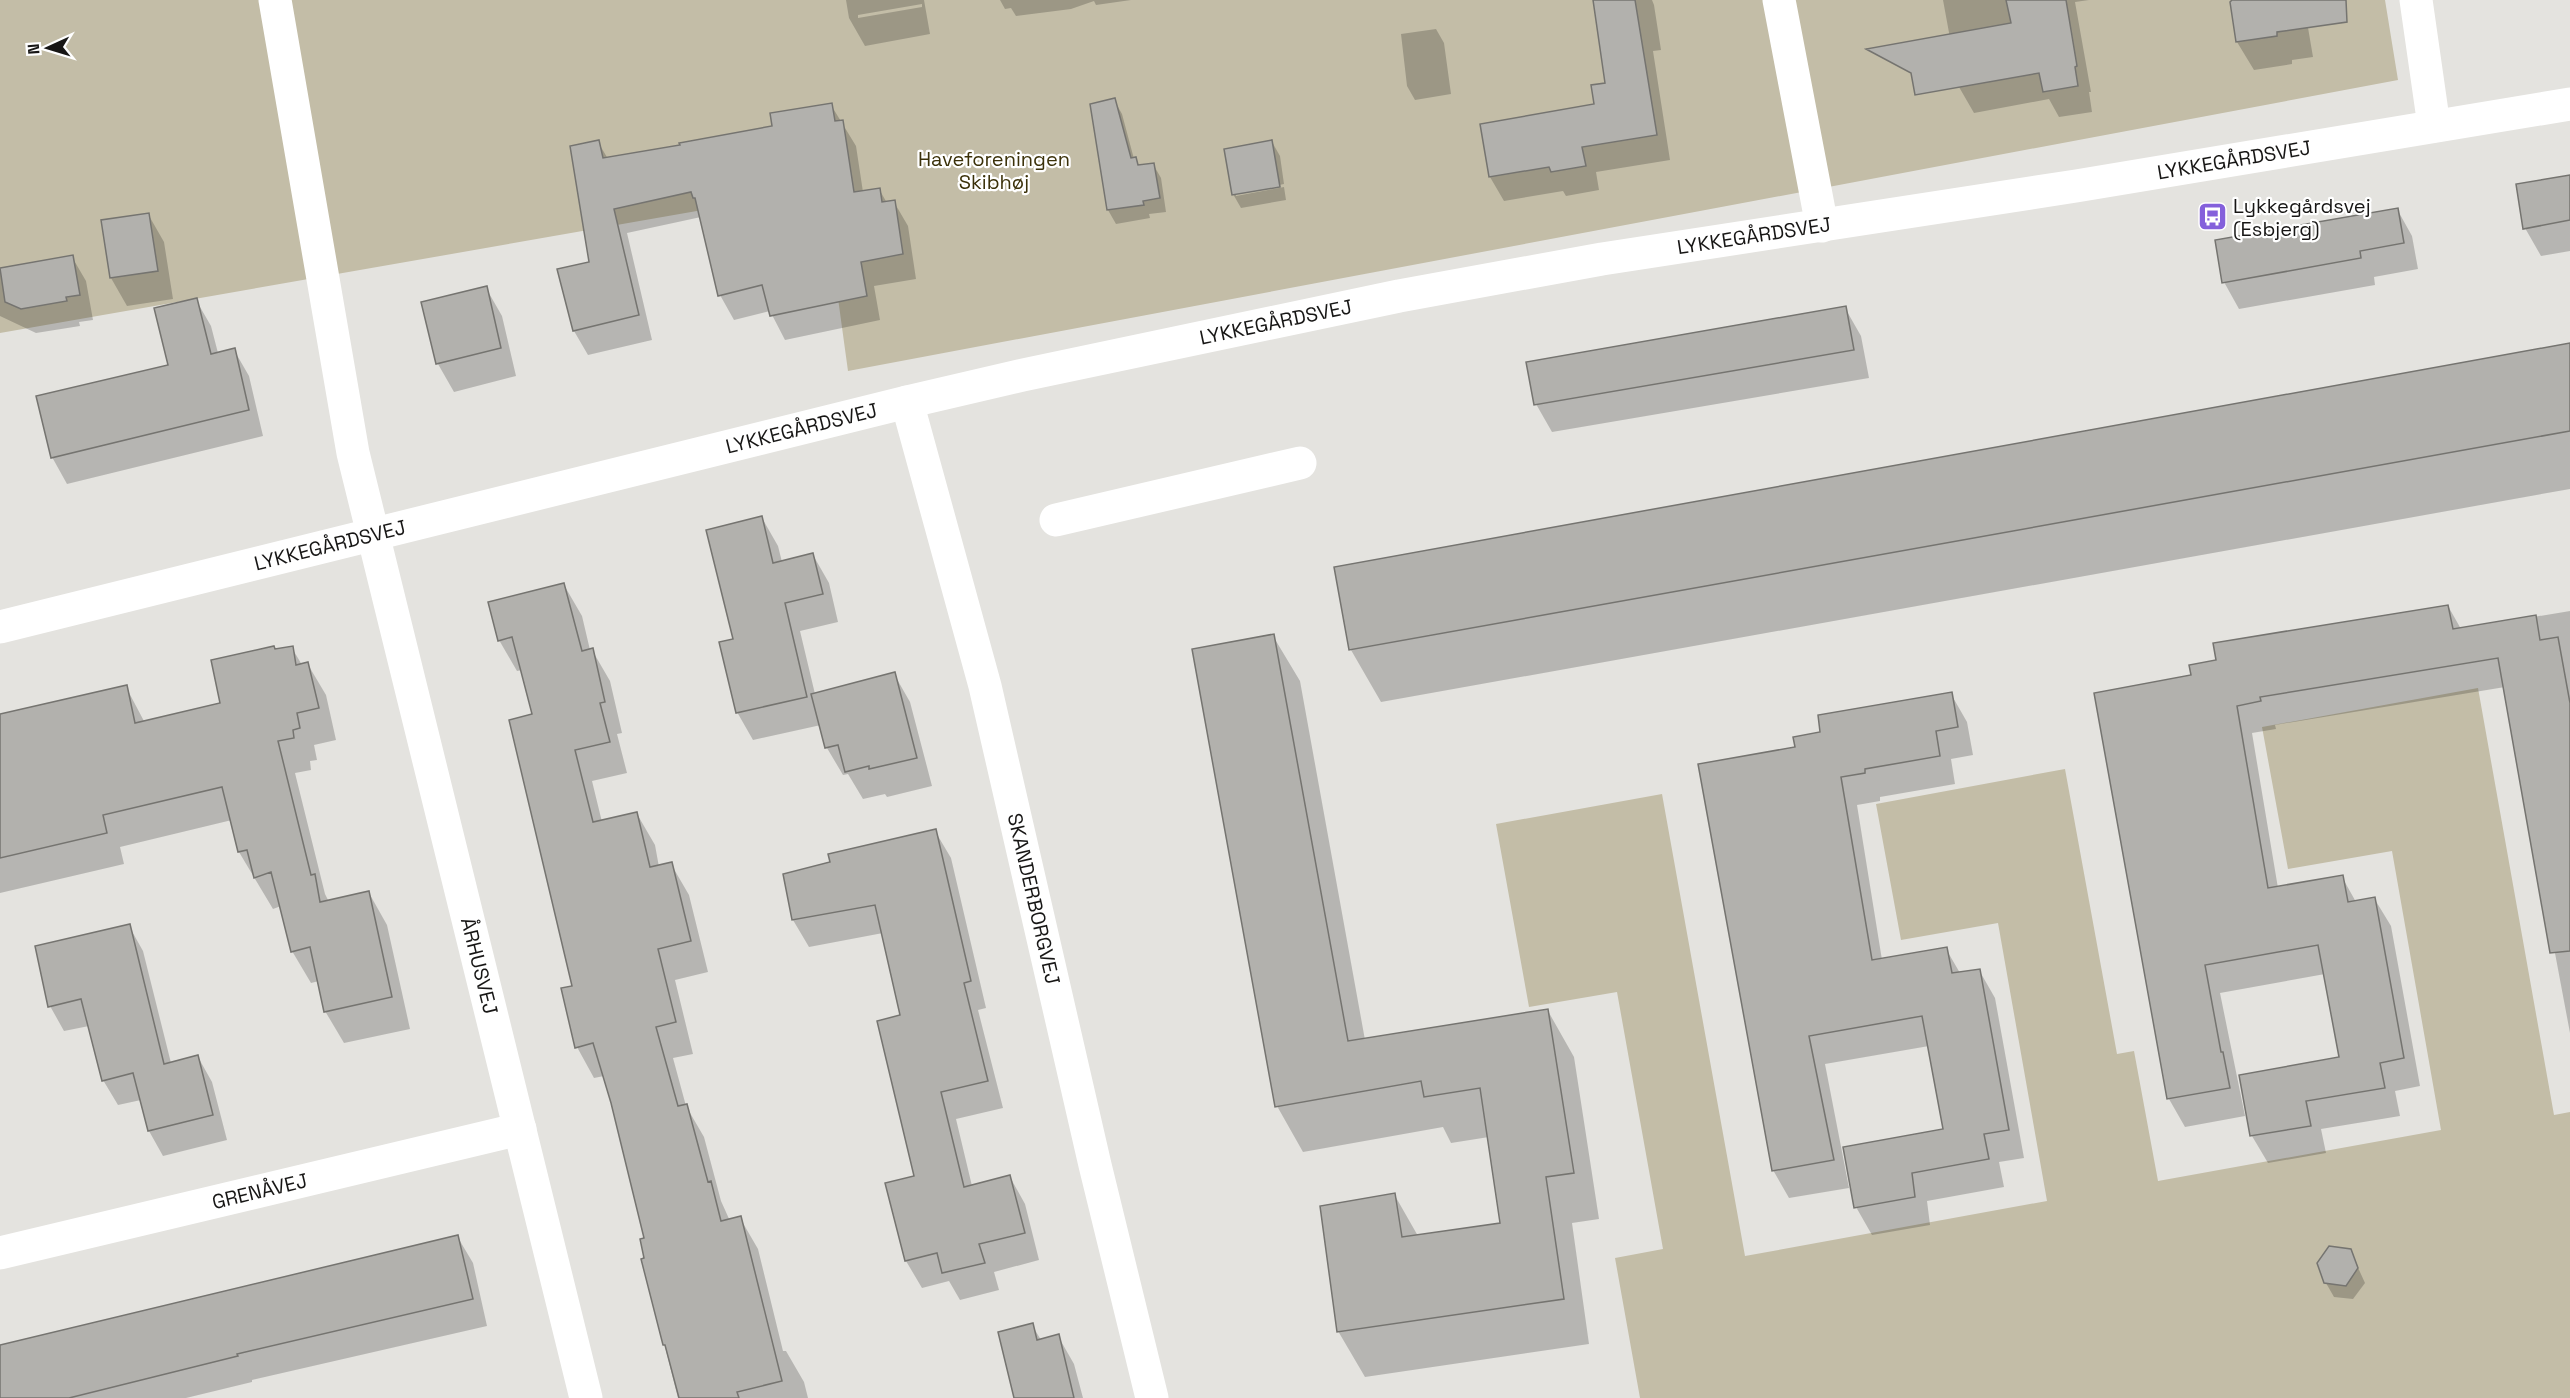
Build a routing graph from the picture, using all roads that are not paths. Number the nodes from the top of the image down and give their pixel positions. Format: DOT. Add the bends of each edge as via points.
graph roads {
  1 [pos="275,0"];
  2 [pos="1779,0"];
  3 [pos="2416,0"];
  4 [pos="2570,104"];
  5 [pos="2434,126"];
  6 [pos="1822,226"];
  7 [pos="907,402"];
  8 [pos="1300,463"];
  9 [pos="1056,520"];
  10 [pos="375,536"];
  11 [pos="0,627"];
  12 [pos="520,1129"];
  13 [pos="0,1253"];
  14 [pos="586,1398"];
  15 [pos="1152,1398"];
  1 -- 10 [label="street, ÅRHUSVEJ" via="354,453"];
  2 -- 6 [label="street"];
  3 -- 5 [label="street"];
  4 -- 5 [label="street, LYKKEGÅRDSVEJ"];
  5 -- 6 [label="street, LYKKEGÅRDSVEJ"];
  6 -- 7 [label="street, LYKKEGÅRDSVEJ" via="1678,246 1399,296"];
  7 -- 10 [label="street, LYKKEGÅRDSVEJ"];
  7 -- 15 [label="street, SKANDERBORGVEJ" via="985,686"];
  8 -- 9 [label="street"];
  10 -- 11 [label="street, LYKKEGÅRDSVEJ"];
  10 -- 12 [label="street, ÅRHUSVEJ"];
  12 -- 13 [label="street, GRENÅVEJ"];
  12 -- 14 [label="street, ÅRHUSVEJ"];
}
